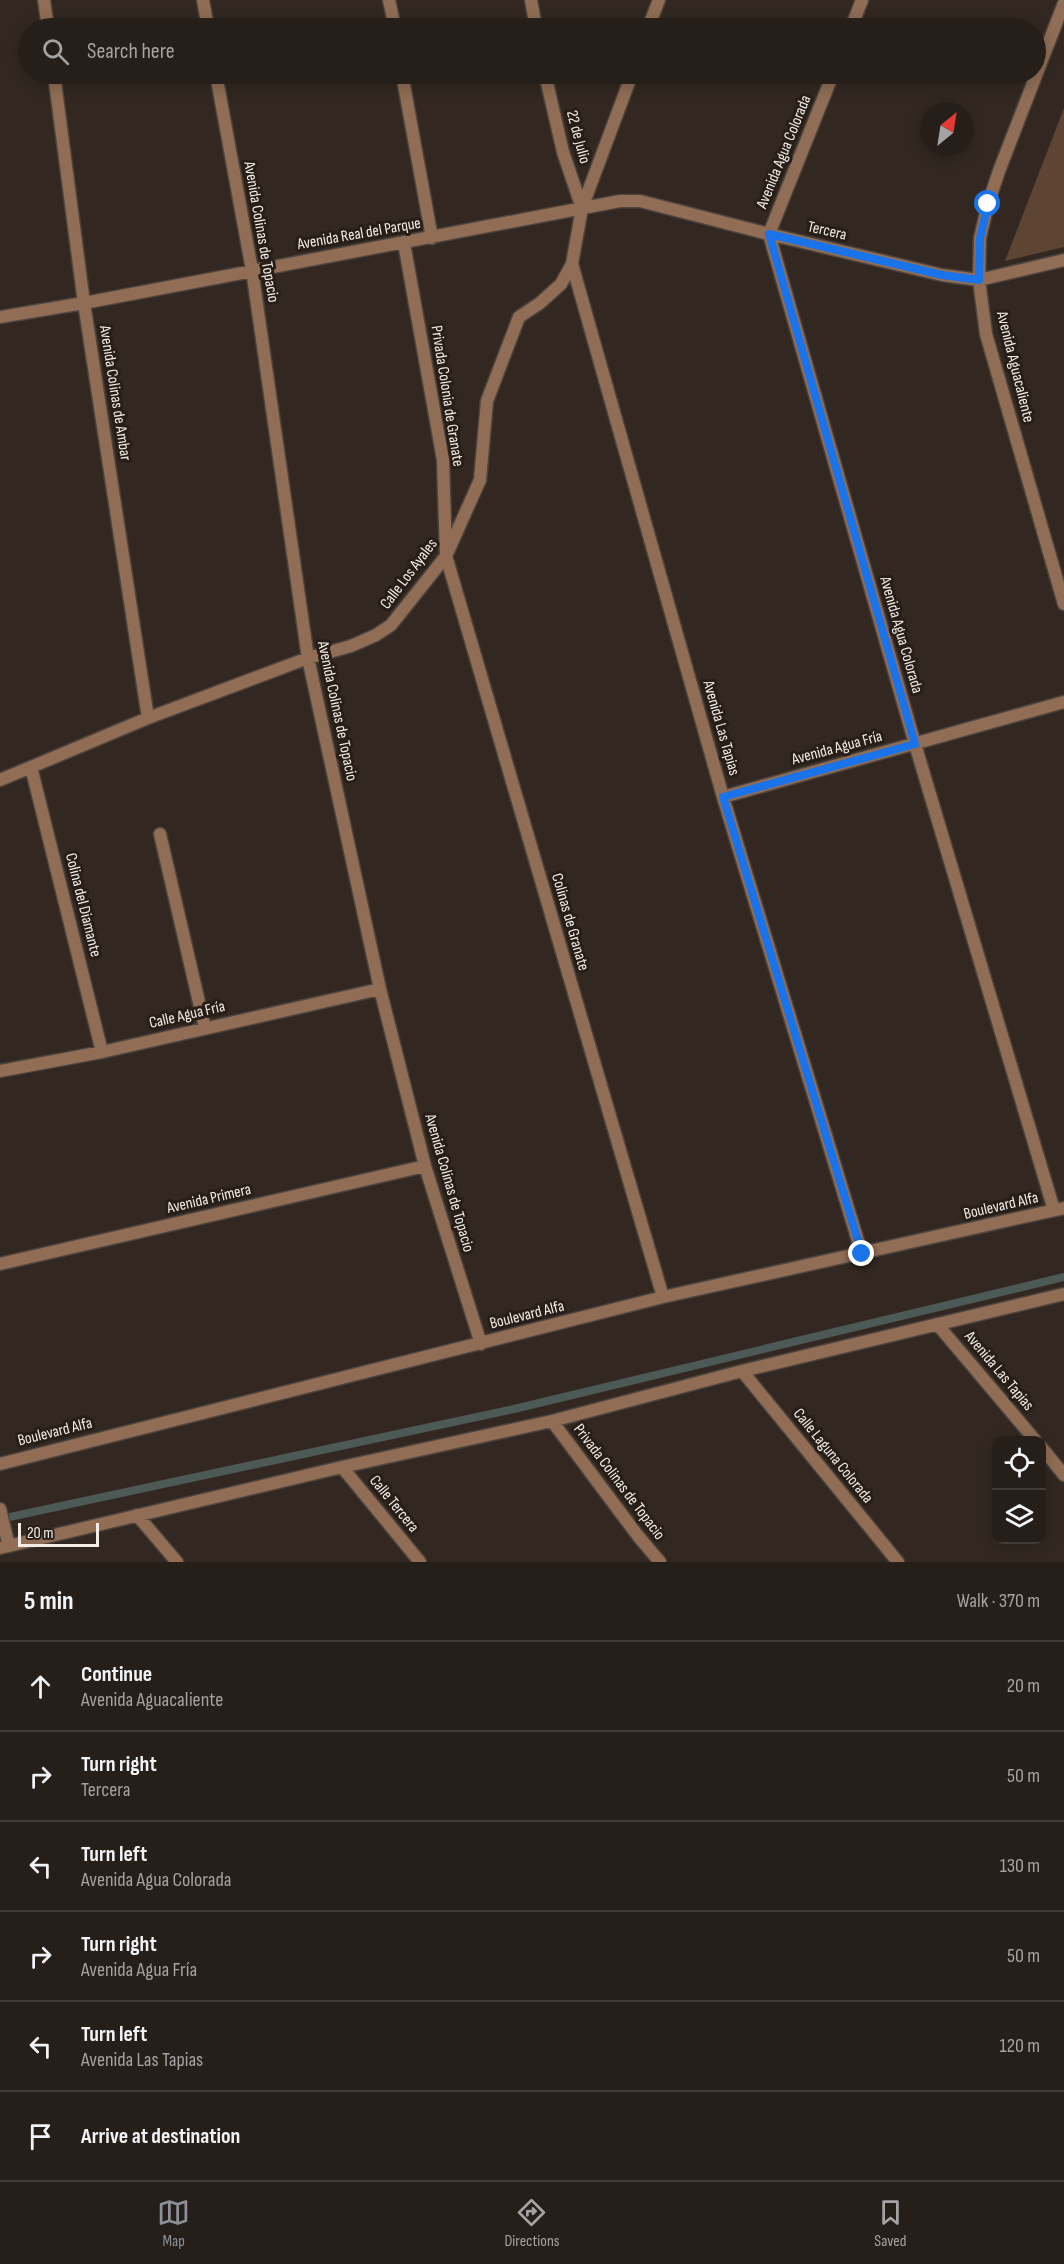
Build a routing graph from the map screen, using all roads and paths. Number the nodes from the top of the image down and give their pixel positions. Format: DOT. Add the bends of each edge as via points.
graph roads {
  1 [pos="44,0"];
  2 [pos="203,0"];
  3 [pos="389,0"];
  4 [pos="531,0"];
  5 [pos="659,0"];
  6 [pos="862,0"];
  7 [pos="1064,3"];
  8 [pos="47,18"];
  9 [pos="206,18"];
  10 [pos="392,18"];
  11 [pos="534,18"];
  12 [pos="652,18"];
  13 [pos="854,18"];
  14 [pos="1046,50"];
  15 [pos="55,84"];
  16 [pos="218,84"];
  17 [pos="404,84"];
  18 [pos="547,84"];
  19 [pos="628,84"];
  20 [pos="829,84"];
  21 [pos="1033,84"];
  22 [pos="582,208"];
  23 [pos="769,234"];
  24 [pos="432,238"];
  25 [pos="404,243"];
  26 [pos="1064,260"];
  27 [pos="572,264"];
  28 [pos="252,270"];
  29 [pos="979,280"];
  30 [pos="84,303"];
  31 [pos="0,317"];
  32 [pos="446,556"];
  33 [pos="1064,604"];
  34 [pos="308,658"];
  35 [pos="1064,702"];
  36 [pos="148,718"];
  37 [pos="915,744"];
  38 [pos="31,767"];
  39 [pos="0,780"];
  40 [pos="723,797"];
  41 [pos="160,834"];
  42 [pos="380,989"];
  43 [pos="206,1028"];
  44 [pos="102,1052"];
  45 [pos="0,1071"];
  46 [pos="424,1166"];
  47 [pos="1059,1209"];
  48 [pos="862,1254"];
  49 [pos="0,1264"];
  50 [pos="1064,1294"];
  51 [pos="663,1297"];
  52 [pos="937,1324"];
  53 [pos="481,1344"];
  54 [pos="742,1371"];
  55 [pos="552,1421"];
  56 [pos="1032,1436"];
  57 [pos="1046,1454"];
  58 [pos="0,1464"];
  59 [pos="342,1467"];
  60 [pos="1064,1475"];
  61 [pos="0,1509"];
  62 [pos="137,1515"];
  63 [pos="4,1547"];
  64 [pos="177,1562"];
  65 [pos="420,1562"];
  66 [pos="660,1562"];
  67 [pos="898,1562"];
  1 -- 8 [label="street"];
  2 -- 9 [label="street"];
  3 -- 10 [label="street"];
  4 -- 11 [label="street"];
  5 -- 12 [label="street"];
  6 -- 13 [label="street"];
  7 -- 14 [label="street, Avenida Aguacaliente"];
  15 -- 30 [label="street, Avenida Colinas de Ambar"];
  16 -- 28 [label="street, Avenida Colinas de Topacio"];
  17 -- 24 [label="street"];
  18 -- 22 [label="street, 22 de Julio" via="563,152"];
  19 -- 22 [label="street, Avenida Las Tapias"];
  20 -- 23 [label="street, Avenida Agua Colorada"];
  21 -- 29 [label="street, Avenida Aguacaliente" via="988,204 980,238"];
  22 -- 23 [label="street, Tercera" via="640,201"];
  22 -- 24 [label="street, Avenida Real del Parque"];
  22 -- 27 [label="street, Avenida Las Tapias"];
  23 -- 29 [label="street, Tercera" via="942,275"];
  23 -- 37 [label="street, Avenida Agua Colorada"];
  24 -- 25 [label="street, Avenida Real del Parque"];
  25 -- 28 [label="street, Avenida Real del Parque"];
  25 -- 32 [label="street, Privada Colonia de Granate" via="442,460"];
  26 -- 29 [label="street, Tercera"];
  27 -- 32 [label="street, Calle Los Ayales" via="561,284 519,317 487,401 480,480"];
  27 -- 40 [label="street, Avenida Las Tapias"];
  28 -- 30 [label="street, Avenida Real del Parque"];
  28 -- 34 [label="street, Avenida Colinas de Topacio"];
  29 -- 33 [label="street, Avenida Aguacaliente" via="986,334"];
  30 -- 31 [label="street, Avenida Real del Parque"];
  30 -- 36 [label="street, Avenida Colinas de Ambar"];
  32 -- 34 [label="street, Calle Los Ayales" via="391,625 351,646"];
  32 -- 51 [label="street, Colinas de Granate"];
  34 -- 36 [label="street, Calle Los Ayales"];
  34 -- 42 [label="street, Avenida Colinas de Topacio"];
  35 -- 37 [label="street, Avenida Agua Fría"];
  36 -- 38 [label="street, Calle Los Ayales"];
  37 -- 40 [label="street, Avenida Agua Fría"];
  37 -- 47 [label="street, Avenida Agua Colorada"];
  38 -- 39 [label="street, Calle Los Ayales"];
  38 -- 44 [label="street, Colina del Diamante"];
  40 -- 48 [label="street, Avenida Las Tapias"];
  41 -- 43 [label="street"];
  42 -- 43 [label="street, Calle Agua Fría"];
  42 -- 46 [label="street, Avenida Colinas de Topacio"];
  43 -- 44 [label="street, Calle Agua Fría"];
  44 -- 45 [label="street, Calle Agua Fría"];
  46 -- 49 [label="street, Avenida Primera"];
  46 -- 53 [label="street, Avenida Colinas de Topacio"];
  47 -- 48 [label="street, Boulevard Alfa"];
  48 -- 51 [label="street, Boulevard Alfa"];
  50 -- 52 [label="street"];
  51 -- 53 [label="street, Boulevard Alfa"];
  52 -- 54 [label="street"];
  52 -- 56 [label="street, Avenida Las Tapias"];
  53 -- 58 [label="street, Boulevard Alfa"];
  54 -- 55 [label="street"];
  54 -- 67 [label="street, Calle Laguna Colorada"];
  55 -- 59 [label="street"];
  55 -- 66 [label="street, Privada Colinas de Topacio"];
  57 -- 60 [label="street"];
  59 -- 62 [label="street"];
  59 -- 65 [label="street, Calle Tercera"];
  61 -- 63 [label="street"];
  62 -- 63 [label="street"];
  62 -- 64 [label="street"];
}
